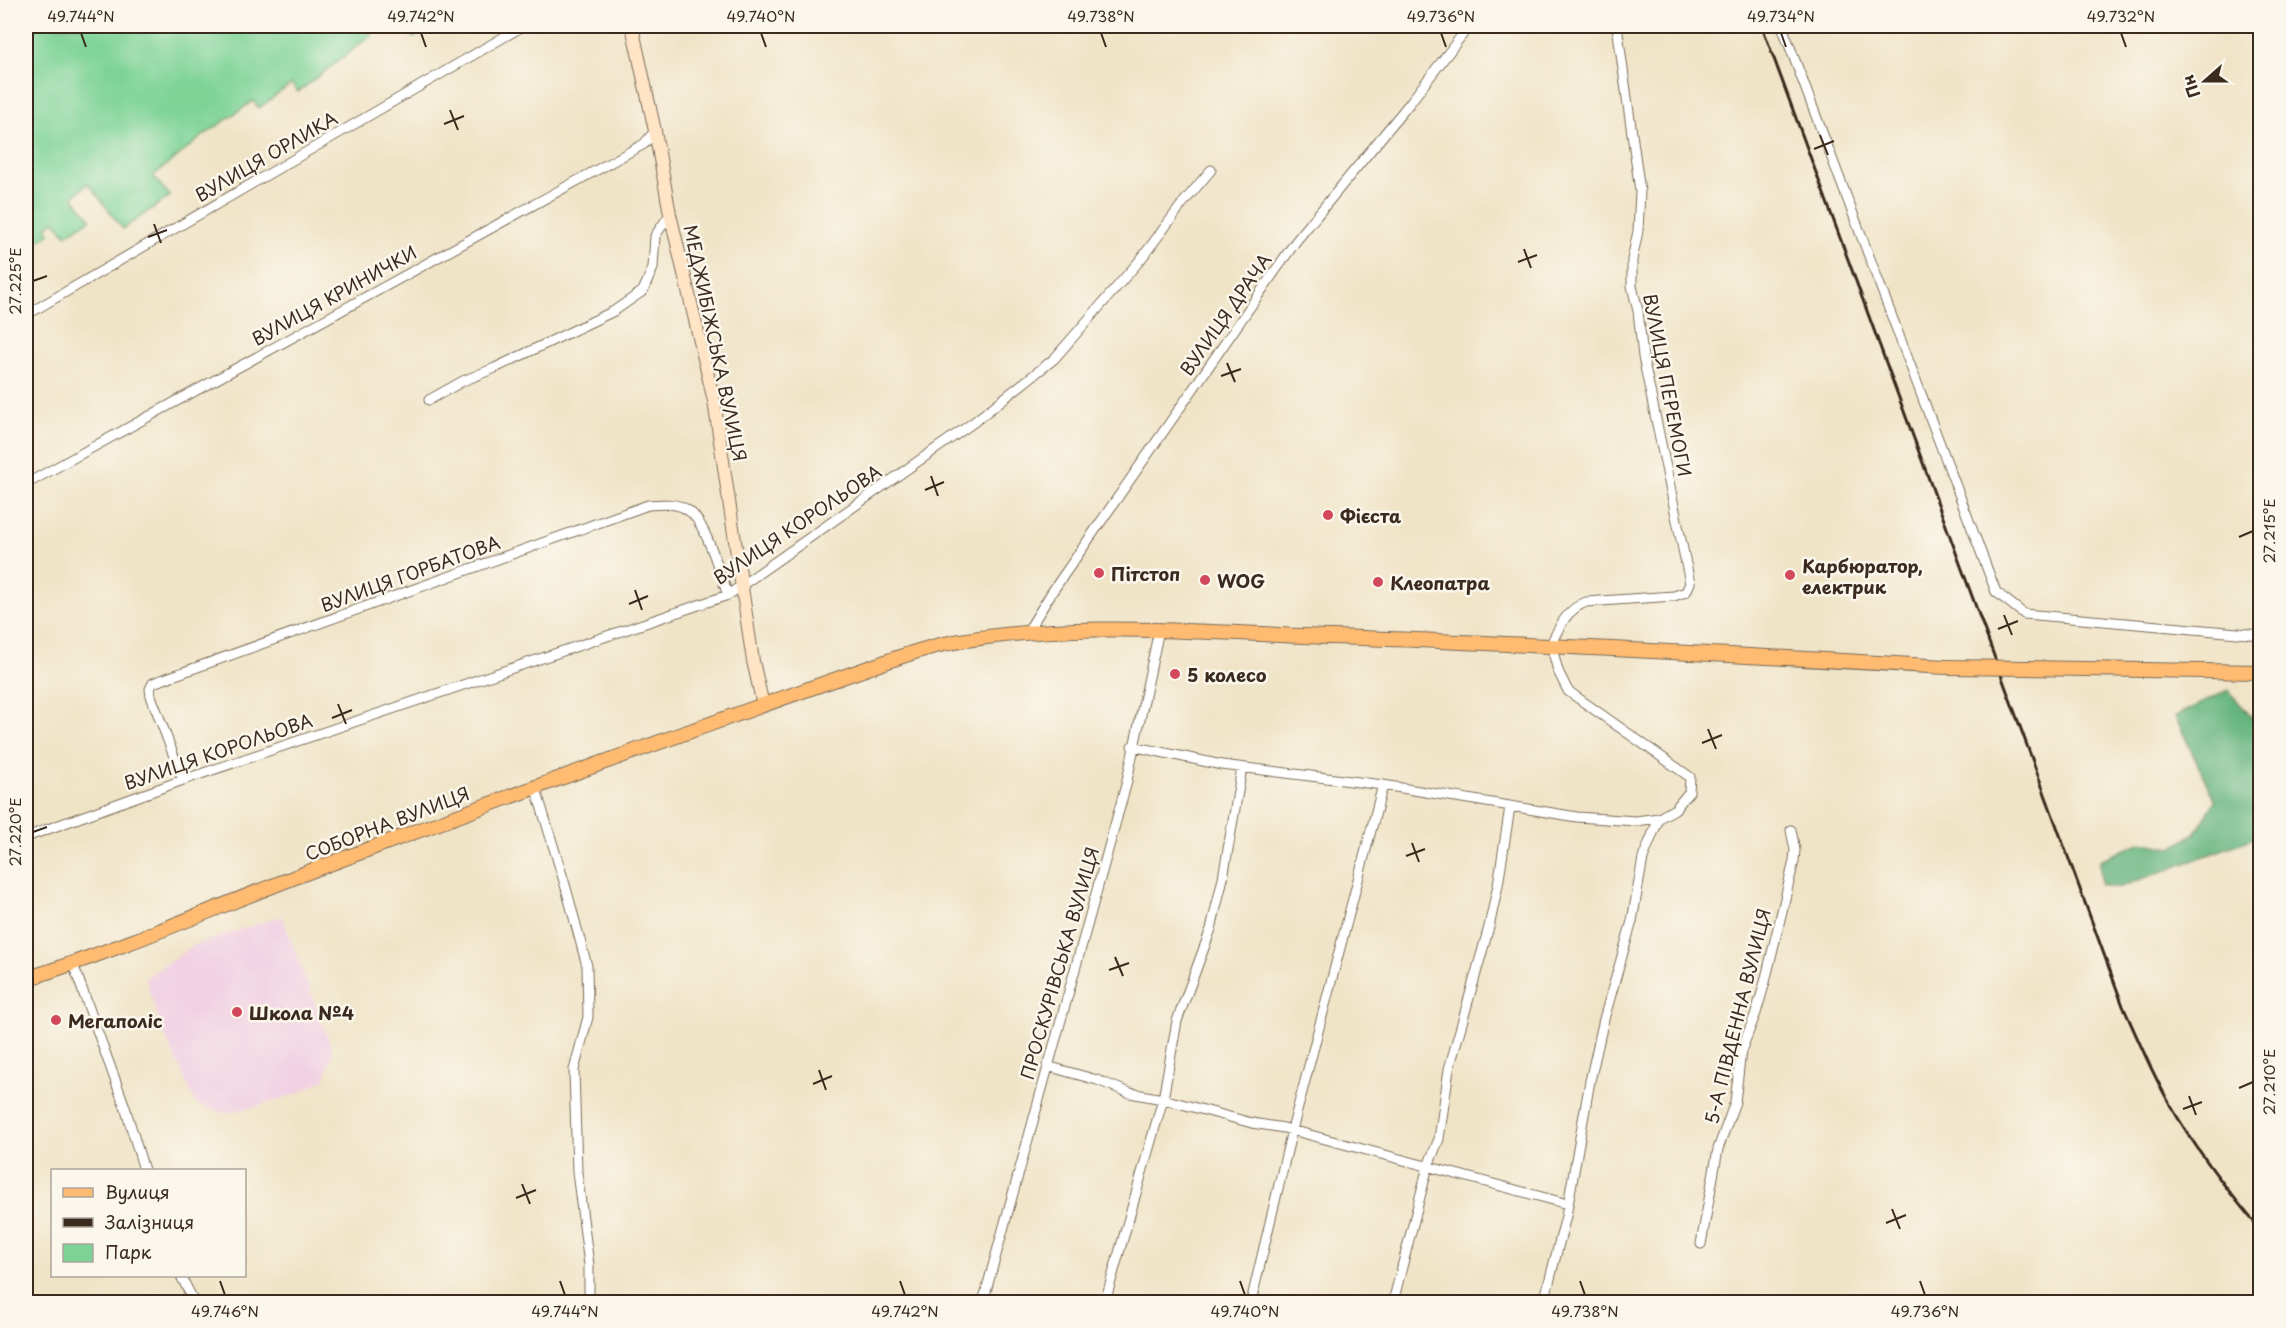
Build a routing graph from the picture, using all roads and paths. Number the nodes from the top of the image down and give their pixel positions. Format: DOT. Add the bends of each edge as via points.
graph roads {
  1 [pos="523,26"];
  2 [pos="632,26"];
  3 [pos="1469,26"];
  4 [pos="1617,26"];
  5 [pos="1782,26"];
  6 [pos="655,130"];
  7 [pos="1211,170"];
  8 [pos="670,214"];
  9 [pos="26,315"];
  10 [pos="429,400"];
  11 [pos="26,484"];
  12 [pos="743,585"];
  13 [pos="728,595"];
  14 [pos="1159,630"];
  15 [pos="1026,634"];
  16 [pos="2260,635"];
  17 [pos="1551,644"];
  18 [pos="2260,672"];
  19 [pos="763,705"];
  20 [pos="1132,746"];
  21 [pos="1242,768"];
  22 [pos="183,780"];
  23 [pos="1383,785"];
  24 [pos="535,786"];
  25 [pos="1510,807"];
  26 [pos="1659,818"];
  27 [pos="1791,830"];
  28 [pos="26,837"];
  29 [pos="73,964"];
  30 [pos="26,979"];
  31 [pos="1047,1066"];
  32 [pos="1163,1099"];
  33 [pos="1292,1130"];
  34 [pos="1428,1166"];
  35 [pos="144,1169"];
  36 [pos="1568,1204"];
  37 [pos="1701,1244"];
  38 [pos="182,1277"];
  39 [pos="194,1302"];
  40 [pos="589,1302"];
  41 [pos="983,1302"];
  42 [pos="1106,1302"];
  43 [pos="1251,1302"];
  44 [pos="1393,1302"];
  45 [pos="1544,1302"];
  1 -- 9 [label="street, ВУЛИЦЯ ОРЛИКА"];
  2 -- 6 [label="main road, МЕДЖИБІЖСЬКА ВУЛИЦЯ"];
  3 -- 15 [label="street, ВУЛИЦЯ ДРАЧА" via="1296,241"];
  4 -- 17 [label="street, ВУЛИЦЯ ПЕРЕМОГИ" via="1640,191 1632,286 1690,583 1686,592 1674,596 1586,602 1574,607"];
  5 -- 16 [label="street" via="1996,592 2024,614"];
  6 -- 8 [label="main road, МЕДЖИБІЖСЬКА ВУЛИЦЯ"];
  6 -- 11 [label="street, ВУЛИЦЯ КРИНИЧКИ" via="644,144"];
  7 -- 12 [label="street, ВУЛИЦЯ КОРОЛЬОВА" via="1142,259 1054,359 974,422"];
  8 -- 10 [label="street" via="655,236 653,268 643,291 614,311"];
  8 -- 12 [label="main road, МЕДЖИБІЖСЬКА ВУЛИЦЯ" via="714,401"];
  12 -- 13 [label="street, ВУЛИЦЯ КОРОЛЬОВА"];
  12 -- 19 [label="main road, МЕДЖИБІЖСЬКА ВУЛИЦЯ"];
  13 -- 22 [label="street, ВУЛИЦЯ КОРОЛЬОВА"];
  13 -- 22 [label="street, ВУЛИЦЯ ГОРБАТОВА" via="701,525 688,510 670,503 648,505 153,683 151,696"];
  14 -- 15 [label="main road, СОБОРНА ВУЛИЦЯ" via="1090,629"];
  14 -- 17 [label="main road, СОБОРНА ВУЛИЦЯ"];
  14 -- 20 [label="street, ПРОСКУРІВСЬКА ВУЛИЦЯ"];
  15 -- 19 [label="main road, СОБОРНА ВУЛИЦЯ" via="942,645"];
  17 -- 18 [label="main road, СОБОРНА ВУЛИЦЯ, bridge" via="1946,667"];
  17 -- 26 [label="street" via="1568,691 1690,777 1689,792 1675,809"];
  19 -- 24 [label="main road, СОБОРНА ВУЛИЦЯ"];
  20 -- 21 [label="street"];
  20 -- 31 [label="street, ПРОСКУРІВСЬКА ВУЛИЦЯ" via="1126,784"];
  21 -- 23 [label="street"];
  21 -- 32 [label="street" via="1211,929 1177,1021"];
  22 -- 28 [label="street, ВУЛИЦЯ КОРОЛЬОВА"];
  23 -- 25 [label="street"];
  23 -- 33 [label="street"];
  24 -- 29 [label="main road, СОБОРНА ВУЛИЦЯ"];
  24 -- 40 [label="street" via="587,966 588,1017 574,1070 577,1172"];
  25 -- 26 [label="street" via="1577,817 1636,821"];
  25 -- 34 [label="street" via="1488,927 1449,1069 1439,1138"];
  26 -- 36 [label="street" via="1643,858 1632,921 1604,1020"];
  27 -- 37 [label="street, 5-А ПІВДЕННА ВУЛИЦЯ" via="1794,861 1765,982 1741,1051 1736,1102 1718,1149"];
  29 -- 30 [label="main road, СОБОРНА ВУЛИЦЯ"];
  29 -- 35 [label="street"];
  31 -- 32 [label="street" via="1130,1093"];
  31 -- 41 [label="street, ПРОСКУРІВСЬКА ВУЛИЦЯ"];
  32 -- 33 [label="street"];
  32 -- 42 [label="street"];
  33 -- 34 [label="street"];
  33 -- 43 [label="street"];
  34 -- 36 [label="street"];
  34 -- 44 [label="street"];
  36 -- 45 [label="street"];
  38 -- 39 [label="street"];
}
